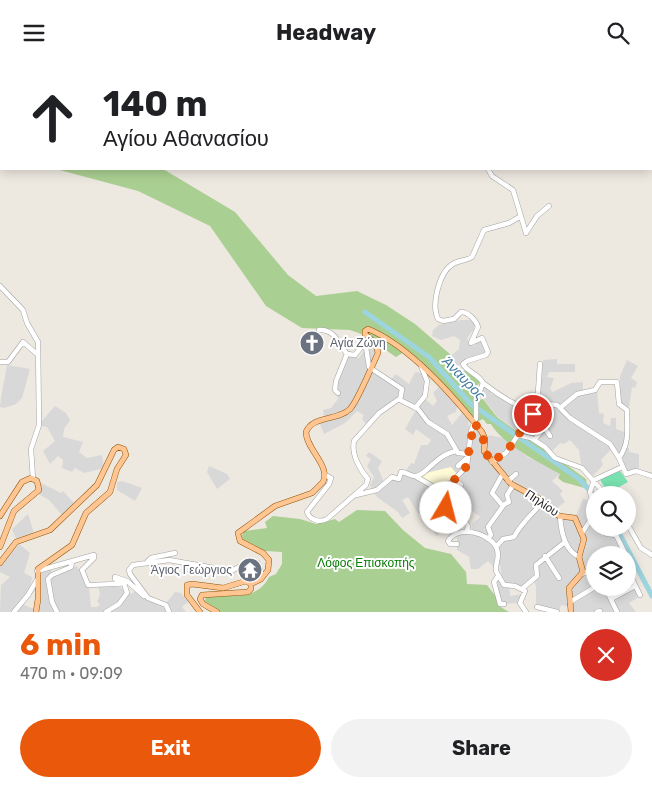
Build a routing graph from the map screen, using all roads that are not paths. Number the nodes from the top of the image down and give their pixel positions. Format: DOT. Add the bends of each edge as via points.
graph roads {
  1 [pos="554,65"];
  2 [pos="559,65"];
  3 [pos="489,170"];
  4 [pos="549,206"];
  5 [pos="521,216"];
  6 [pos="0,286"];
  7 [pos="319,330"];
  8 [pos="347,354"];
  9 [pos="36,355"];
  10 [pos="0,362"];
  11 [pos="540,364"];
  12 [pos="421,366"];
  13 [pos="370,369"];
  14 [pos="483,383"];
  15 [pos="338,393"];
  16 [pos="399,399"];
  17 [pos="537,405"];
  18 [pos="415,408"];
  19 [pos="560,408"];
  20 [pos="532,417"];
  21 [pos="474,423"];
  22 [pos="544,428"];
  23 [pos="517,435"];
  24 [pos="550,436"];
  25 [pos="534,440"];
  26 [pos="457,451"];
  27 [pos="468,456"];
  28 [pos="619,458"];
  29 [pos="492,462"];
  30 [pos="458,466"];
  31 [pos="622,467"];
  32 [pos="325,475"];
  33 [pos="502,475"];
  34 [pos="516,475"];
  35 [pos="652,475"];
  36 [pos="414,476"];
  37 [pos="33,479"];
  38 [pos="455,479"];
  39 [pos="510,483"];
  40 [pos="593,483"];
  41 [pos="461,485"];
  42 [pos="592,486"];
  43 [pos="596,486"];
  44 [pos="445,494"];
  45 [pos="356,495"];
  46 [pos="543,501"];
  47 [pos="503,505"];
  48 [pos="446,508"];
  49 [pos="458,508"];
  50 [pos="451,515"];
  51 [pos="0,516"];
  52 [pos="560,516"];
  53 [pos="586,526"];
  54 [pos="468,531"];
  55 [pos="582,533"];
  56 [pos="634,536"];
  57 [pos="488,539"];
  58 [pos="565,542"];
  59 [pos="457,544"];
  60 [pos="0,547"];
  61 [pos="496,547"];
  62 [pos="175,553"];
  63 [pos="652,555"];
  64 [pos="546,556"];
  65 [pos="580,557"];
  66 [pos="72,562"];
  67 [pos="147,562"];
  68 [pos="0,563"];
  69 [pos="37,571"];
  70 [pos="586,572"];
  71 [pos="582,574"];
  72 [pos="498,576"];
  73 [pos="559,578"];
  74 [pos="37,580"];
  75 [pos="248,582"];
  76 [pos="124,583"];
  77 [pos="636,588"];
  78 [pos="522,589"];
  79 [pos="586,592"];
  80 [pos="145,595"];
  81 [pos="640,595"];
  82 [pos="608,596"];
  83 [pos="616,596"];
  84 [pos="610,599"];
  85 [pos="570,602"];
  86 [pos="504,604"];
  87 [pos="537,607"];
  88 [pos="16,611"];
  89 [pos="36,612"];
  90 [pos="57,612"];
  91 [pos="106,612"];
  92 [pos="169,612"];
  93 [pos="200,612"];
  94 [pos="217,612"];
  95 [pos="526,612"];
  96 [pos="557,612"];
  97 [pos="571,612"];
  98 [pos="617,612"];
  1 -- 2 [label="street"];
  3 -- 5 [label="street" via="492,176 514,190"];
  4 -- 5 [label="street" via="537,215 526,233"];
  5 -- 14 [label="street" via="484,230 472,257 450,266 438,286 438,319 454,319 463,312 477,323 471,342 482,338 488,353 463,364"];
  6 -- 9 [label="street" via="24,313 38,340"];
  7 -- 8 [label="street" via="335,336"];
  8 -- 13 [label="street" via="355,355 362,346 366,347"];
  8 -- 15 [label="street" via="336,381"];
  9 -- 10 [label="street" via="23,342 8,362"];
  9 -- 37 [label="street" via="39,425 31,449"];
  11 -- 17 [label="street"];
  12 -- 13 [label="main road, Πηλίου" via="367,329 364,335 378,348"];
  12 -- 18 [label="street" via="427,381 425,395"];
  12 -- 21 [label="main road, Πηλίου"];
  13 -- 16 [label="street" via="402,389"];
  13 -- 32 [label="main road" via="353,404 344,414 314,423 306,430 308,444"];
  14 -- 17 [label="street" via="493,392 528,410"];
  14 -- 21 [label="street" via="477,398"];
  16 -- 18 [label="street"];
  16 -- 45 [label="street" via="379,413 354,441 360,469 368,480"];
  17 -- 19 [label="street" via="554,404"];
  17 -- 20 [label="street"];
  18 -- 26 [label="street" via="428,422 449,436"];
  19 -- 28 [label="street" via="612,445"];
  19 -- 28 [label="street" via="578,393 595,390 600,382 618,383 619,404 627,410 628,431"];
  20 -- 22 [label="street"];
  20 -- 23 [label="street"];
  21 -- 27 [label="street"];
  21 -- 29 [label="main road, Πηλίου" via="483,434 484,450"];
  22 -- 24 [label="street"];
  22 -- 25 [label="street"];
  23 -- 25 [label="street"];
  23 -- 29 [label="street" via="506,453"];
  25 -- 40 [label="street" via="555,458 582,468"];
  26 -- 27 [label="street"];
  26 -- 36 [label="street" via="442,456 422,474"];
  27 -- 30 [label="street"];
  27 -- 38 [label="street" via="466,467"];
  28 -- 31 [label="street"];
  29 -- 33 [label="main road, Πηλίου"];
  31 -- 35 [label="street" via="626,474 636,471"];
  31 -- 40 [label="street"];
  32 -- 45 [label="street" via="330,477 329,484 307,512 313,519 326,520"];
  32 -- 75 [label="main road" via="314,492 276,505 238,533 240,541 264,554 269,562 264,576"];
  33 -- 39 [label="main road, Πηλίου"];
  33 -- 47 [label="street" via="492,493"];
  34 -- 39 [label="street"];
  36 -- 44 [label="street"];
  36 -- 45 [label="street" via="401,472 399,479 392,477 377,490"];
  37 -- 51 [label="main road" via="22,482"];
  37 -- 60 [label="main road" via="39,490 14,511"];
  38 -- 41 [label="street"];
  38 -- 44 [label="street"];
  39 -- 46 [label="main road, Πηλίου"];
  39 -- 47 [label="street" via="506,495 509,502"];
  40 -- 42 [label="street"];
  40 -- 43 [label="street"];
  44 -- 48 [label="street"];
  44 -- 49 [label="street"];
  46 -- 52 [label="main road, Πηλίου"];
  46 -- 61 [label="street" via="518,527 513,537 503,539"];
  47 -- 57 [label="street" via="488,527 491,535"];
  49 -- 50 [label="street"];
  49 -- 54 [label="street"];
  52 -- 55 [label="main road, Πηλίου" via="574,517"];
  52 -- 58 [label="street"];
  53 -- 55 [label="street"];
  54 -- 57 [label="street"];
  54 -- 59 [label="street" via="455,532 449,539 449,543"];
  55 -- 65 [label="main road" via="584,543"];
  56 -- 63 [label="street" via="641,548"];
  57 -- 61 [label="street"];
  58 -- 64 [label="street"];
  58 -- 65 [label="street"];
  61 -- 72 [label="street" via="499,557 495,569"];
  62 -- 67 [label="street" via="153,557"];
  64 -- 73 [label="street"];
  64 -- 78 [label="street" via="535,566 537,576"];
  65 -- 71 [label="main road"];
  66 -- 69 [label="street"];
  66 -- 76 [label="street" via="95,556 82,570 89,586"];
  66 -- 90 [label="street" via="71,567 52,575 48,581"];
  67 -- 75 [label="street" via="169,560 231,571 249,562 258,563 261,572"];
  67 -- 80 [label="street" via="134,564 129,570"];
  68 -- 69 [label="main road" via="17,541 52,528 100,481 114,449 123,448 126,455 118,466 108,494 86,513 72,545"];
  69 -- 74 [label="main road"];
  70 -- 71 [label="street"];
  71 -- 85 [label="main road" via="570,586"];
  72 -- 78 [label="street" via="505,586"];
  72 -- 86 [label="street" via="494,582 500,604"];
  74 -- 88 [label="street"];
  74 -- 89 [label="main road"];
  75 -- 93 [label="main road" via="223,588 188,585 186,594"];
  75 -- 94 [label="main road" via="251,589 246,592 203,594 201,602"];
  76 -- 80 [label="street" via="115,577 126,580"];
  76 -- 91 [label="street" via="127,594"];
  77 -- 81 [label="street"];
  78 -- 95 [label="street" via="525,592 520,605"];
  79 -- 85 [label="street"];
  80 -- 92 [label="street" via="166,605"];
  82 -- 84 [label="street"];
  83 -- 84 [label="street"];
  84 -- 98 [label="street"];
  85 -- 97 [label="main road"];
  87 -- 96 [label="street"];
}
